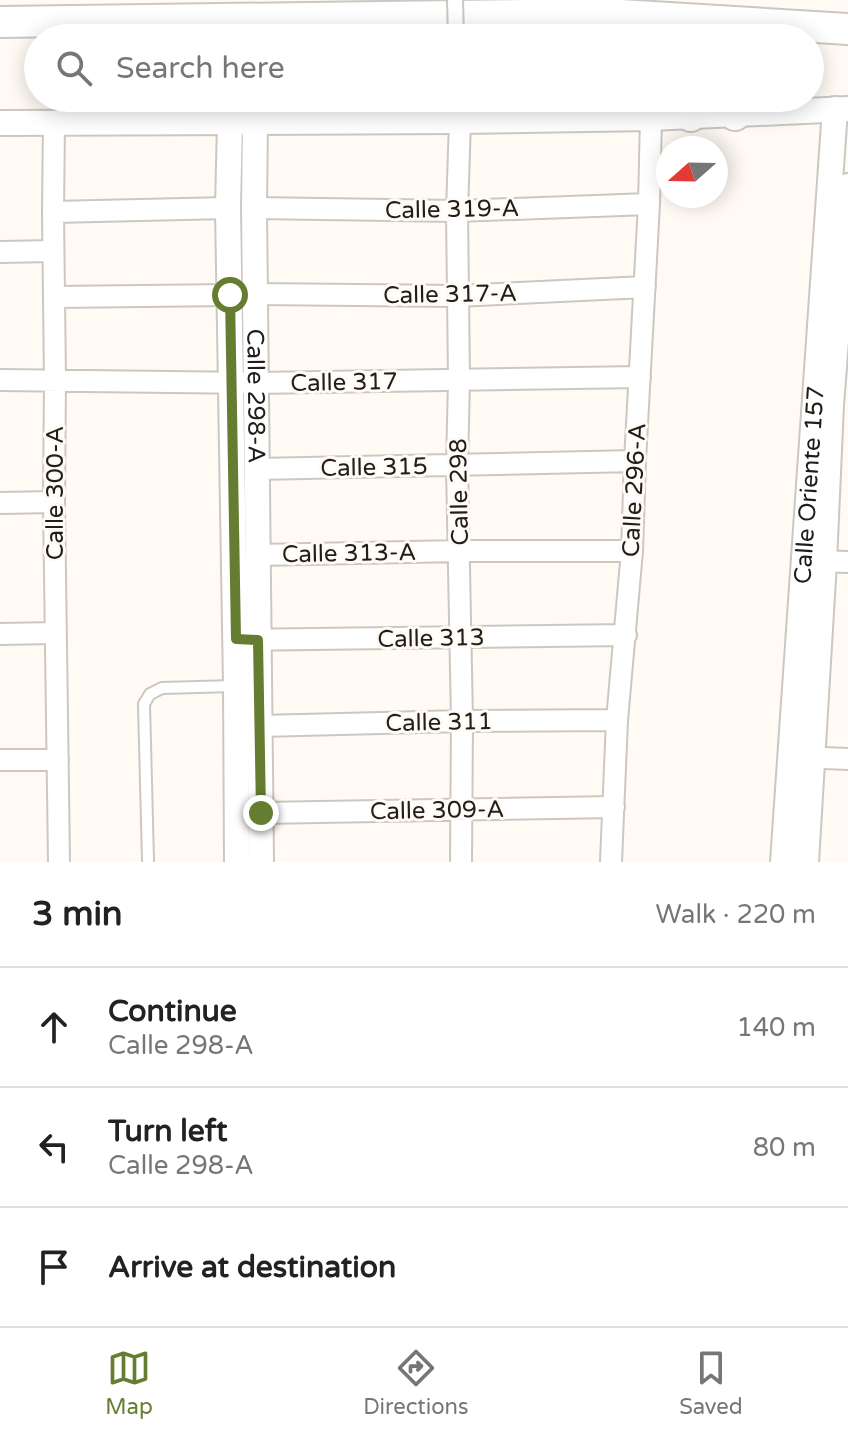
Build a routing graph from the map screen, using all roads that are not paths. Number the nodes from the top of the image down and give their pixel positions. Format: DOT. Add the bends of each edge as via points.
graph roads {
  1 [pos="455,0"];
  2 [pos="594,7"];
  3 [pos="493,16"];
  4 [pos="0,22"];
  5 [pos="456,24"];
  6 [pos="515,24"];
  7 [pos="616,24"];
  8 [pos="790,24"];
  9 [pos="824,27"];
  10 [pos="848,29"];
  11 [pos="841,109"];
  12 [pos="425,112"];
  13 [pos="459,112"];
  14 [pos="655,112"];
  15 [pos="230,122"];
  16 [pos="255,122"];
  17 [pos="0,123"];
  18 [pos="54,123"];
  19 [pos="848,186"];
  20 [pos="649,204"];
  21 [pos="228,208"];
  22 [pos="254,208"];
  23 [pos="457,211"];
  24 [pos="53,212"];
  25 [pos="53,251"];
  26 [pos="0,252"];
  27 [pos="645,287"];
  28 [pos="255,294"];
  29 [pos="230,295"];
  30 [pos="457,296"];
  31 [pos="54,297"];
  32 [pos="640,377"];
  33 [pos="0,380"];
  34 [pos="459,380"];
  35 [pos="55,381"];
  36 [pos="244,383"];
  37 [pos="635,461"];
  38 [pos="457,466"];
  39 [pos="257,469"];
  40 [pos="54,502"];
  41 [pos="0,503"];
  42 [pos="460,551"];
  43 [pos="632,551"];
  44 [pos="257,555"];
  45 [pos="825,562"];
  46 [pos="56,633"];
  47 [pos="0,634"];
  48 [pos="626,635"];
  49 [pos="460,637"];
  50 [pos="247,640"];
  51 [pos="236,686"];
  52 [pos="617,720"];
  53 [pos="462,721"];
  54 [pos="260,726"];
  55 [pos="800,757"];
  56 [pos="848,759"];
  57 [pos="0,760"];
  58 [pos="58,760"];
  59 [pos="614,807"];
  60 [pos="462,809"];
  61 [pos="261,813"];
  62 [pos="148,860"];
  63 [pos="795,861"];
  64 [pos="59,862"];
  65 [pos="237,862"];
  66 [pos="261,862"];
  67 [pos="461,862"];
  68 [pos="611,862"];
  69 [pos="821,862"];
  1 -- 5 [label="street, bridge"];
  2 -- 3 [label="main road"];
  2 -- 7 [label="main road"];
  2 -- 8 [label="main road"];
  3 -- 4 [label="main road"];
  3 -- 6 [label="main road"];
  9 -- 10 [label="main road"];
  11 -- 45 [label="street, Calle Oriente 157"];
  12 -- 16 [label="street"];
  13 -- 23 [label="street, Calle 298"];
  14 -- 20 [label="street, Calle 296-A"];
  15 -- 16 [label="street"];
  15 -- 18 [label="street"];
  15 -- 21 [label="street, Calle 298-A"];
  16 -- 22 [label="street, Calle 298-A"];
  17 -- 18 [label="street"];
  18 -- 24 [label="street, Calle 300-A"];
  19 -- 45 [label="street, Calle Oriente 157"];
  20 -- 23 [label="street, Calle 319-A"];
  20 -- 27 [label="street, Calle 296-A"];
  21 -- 24 [label="street"];
  21 -- 29 [label="street, Calle 298-A"];
  22 -- 23 [label="street, Calle 319-A"];
  22 -- 28 [label="street, Calle 298-A"];
  23 -- 30 [label="street, Calle 298"];
  24 -- 25 [label="street, Calle 300-A"];
  25 -- 26 [label="street"];
  25 -- 31 [label="street, Calle 300-A"];
  27 -- 30 [label="street, Calle 317-A"];
  27 -- 32 [label="street, Calle 296-A"];
  28 -- 30 [label="street, Calle 317-A"];
  28 -- 36 [label="street, Calle 298-A"];
  29 -- 31 [label="street"];
  29 -- 36 [label="street, Calle 298-A"];
  30 -- 34 [label="street, Calle 298"];
  31 -- 35 [label="street, Calle 300-A"];
  32 -- 34 [label="street, Calle 317"];
  32 -- 37 [label="street, Calle 296-A"];
  33 -- 35 [label="street, Calle 317"];
  34 -- 36 [label="street, Calle 317"];
  34 -- 38 [label="street, Calle 298"];
  35 -- 36 [label="street, Calle 317"];
  35 -- 40 [label="street, Calle 300-A"];
  36 -- 39 [label="street, Calle 298-A"];
  36 -- 50 [label="street, Calle 298-A"];
  37 -- 38 [label="street, Calle 315"];
  37 -- 43 [label="street, Calle 296-A"];
  38 -- 39 [label="street, Calle 315"];
  38 -- 42 [label="street, Calle 298"];
  39 -- 44 [label="street, Calle 298-A"];
  40 -- 41 [label="street"];
  40 -- 46 [label="street, Calle 300-A"];
  42 -- 43 [label="street, Calle 313-A"];
  42 -- 44 [label="street, Calle 313-A"];
  42 -- 49 [label="street, Calle 298"];
  43 -- 48 [label="street, Calle 296-A"];
  44 -- 50 [label="street, Calle 298-A"];
  45 -- 55 [label="street, Calle Oriente 157"];
  46 -- 47 [label="street"];
  46 -- 58 [label="street, Calle 300-A"];
  48 -- 49 [label="street, Calle 313"];
  48 -- 52 [label="street, Calle 296-A"];
  49 -- 50 [label="street, Calle 313"];
  49 -- 53 [label="street, Calle 298"];
  50 -- 51 [label="street, Calle 298-A"];
  50 -- 54 [label="street, Calle 298-A"];
  51 -- 62 [label="lane" via="162,688 144,704"];
  51 -- 65 [label="street, Calle 298-A"];
  52 -- 53 [label="street, Calle 311"];
  52 -- 59 [label="street, Calle 296-A"];
  53 -- 54 [label="street, Calle 311"];
  53 -- 60 [label="street, Calle 298"];
  54 -- 61 [label="street, Calle 298-A"];
  55 -- 56 [label="street"];
  55 -- 63 [label="street, Calle Oriente 157"];
  57 -- 58 [label="street"];
  58 -- 64 [label="street, Calle 300-A"];
  59 -- 60 [label="street, Calle 309-A"];
  59 -- 68 [label="street, Calle 296-A"];
  60 -- 61 [label="street, Calle 309-A"];
  60 -- 67 [label="street, Calle 298"];
  61 -- 66 [label="street, Calle 298-A"];
  63 -- 69 [label="lane"];
}
